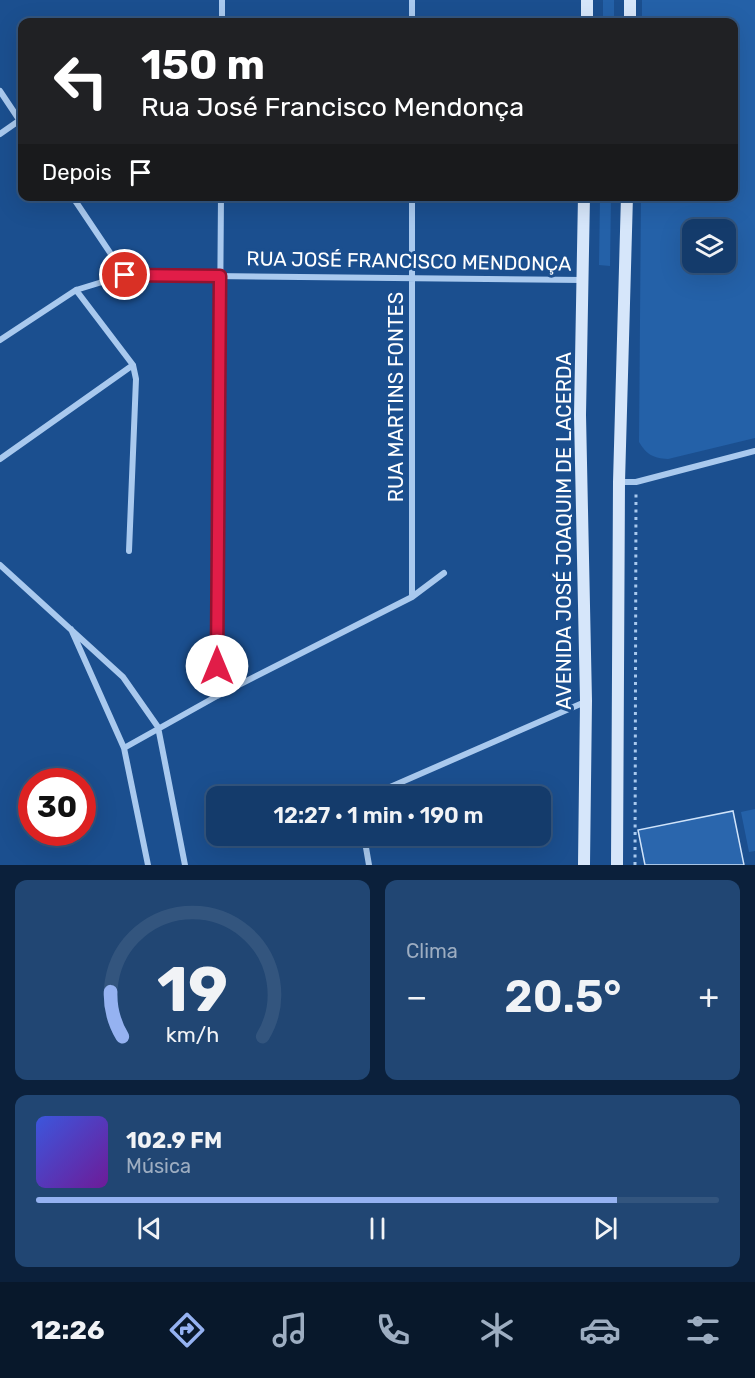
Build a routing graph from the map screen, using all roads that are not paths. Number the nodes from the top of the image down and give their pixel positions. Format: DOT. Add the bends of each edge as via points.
graph roads {
  1 [pos="222,0"];
  2 [pos="412,0"];
  3 [pos="587,0"];
  4 [pos="630,0"];
  5 [pos="222,18"];
  6 [pos="412,18"];
  7 [pos="587,18"];
  8 [pos="630,18"];
  9 [pos="0,91"];
  10 [pos="18,118"];
  11 [pos="18,124"];
  12 [pos="0,134"];
  13 [pos="75,201"];
  14 [pos="221,201"];
  15 [pos="412,201"];
  16 [pos="585,201"];
  17 [pos="627,201"];
  18 [pos="125,275"];
  19 [pos="220,276"];
  20 [pos="412,278"];
  21 [pos="584,280"];
  22 [pos="76,290"];
  23 [pos="0,340"];
  24 [pos="133,365"];
  25 [pos="755,451"];
  26 [pos="0,459"];
  27 [pos="619,482"];
  28 [pos="129,551"];
  29 [pos="0,565"];
  30 [pos="444,573"];
  31 [pos="412,597"];
  32 [pos="70,626"];
  33 [pos="217,696"];
  34 [pos="586,701"];
  35 [pos="158,727"];
  36 [pos="124,748"];
  37 [pos="392,786"];
  38 [pos="366,846"];
  39 [pos="148,865"];
  40 [pos="185,865"];
  41 [pos="369,865"];
  42 [pos="584,865"];
  43 [pos="617,865"];
  1 -- 5 [label="street"];
  2 -- 6 [label="street"];
  3 -- 7 [label="main road"];
  4 -- 8 [label="main road"];
  9 -- 10 [label="street"];
  11 -- 12 [label="street"];
  13 -- 18 [label="street"];
  14 -- 19 [label="street"];
  15 -- 20 [label="street, RUA MARTINS FONTES"];
  16 -- 21 [label="main road, AVENIDA JOSÉ JOAQUIM DE LACERDA"];
  17 -- 27 [label="main road"];
  18 -- 19 [label="street, RUA JOSÉ FRANCISCO MENDONÇA"];
  18 -- 22 [label="street, RUA JOSÉ FRANCISCO MENDONÇA"];
  19 -- 20 [label="street, RUA JOSÉ FRANCISCO MENDONÇA"];
  19 -- 33 [label="street"];
  20 -- 21 [label="street, RUA JOSÉ FRANCISCO MENDONÇA"];
  20 -- 31 [label="street, RUA MARTINS FONTES"];
  21 -- 34 [label="main road, AVENIDA JOSÉ JOAQUIM DE LACERDA" via="580,447"];
  22 -- 23 [label="street, RUA JOSÉ FRANCISCO MENDONÇA"];
  22 -- 24 [label="street"];
  24 -- 26 [label="street"];
  24 -- 28 [label="street" via="136,379"];
  25 -- 27 [label="street" via="636,482"];
  27 -- 43 [label="main road"];
  29 -- 32 [label="street"];
  30 -- 31 [label="street"];
  31 -- 33 [label="street"];
  32 -- 35 [label="street" via="123,677"];
  32 -- 36 [label="street"];
  33 -- 35 [label="street"];
  34 -- 37 [label="street"];
  34 -- 42 [label="main road, AVENIDA JOSÉ JOAQUIM DE LACERDA"];
  35 -- 36 [label="street"];
  35 -- 40 [label="street"];
  36 -- 39 [label="street"];
  38 -- 41 [label="street"];
}
